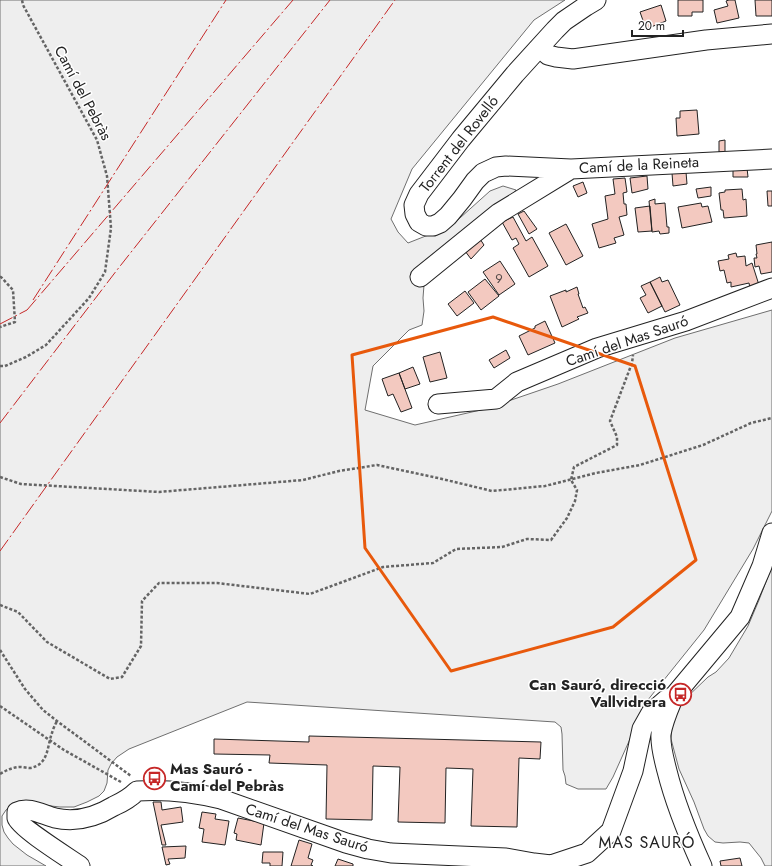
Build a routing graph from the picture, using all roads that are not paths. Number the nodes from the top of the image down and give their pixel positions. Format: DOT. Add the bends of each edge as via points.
graph roads {
  1 [pos="596,0"];
  2 [pos="772,34"];
  3 [pos="540,47"];
  4 [pos="772,159"];
  5 [pos="571,169"];
  6 [pos="420,277"];
  7 [pos="772,288"];
  8 [pos="438,404"];
  9 [pos="772,533"];
  10 [pos="674,696"];
  11 [pos="80,866"];
  12 [pos="702,866"];
  1 -- 3 [label="street, Torrent del Rovelló" via="564,21"];
  2 -- 3 [label="street" via="706,40 573,59 548,55"];
  3 -- 5 [label="street, Torrent del Rovelló" via="511,79 419,194 414,205 415,214 419,222 426,226 440,223 475,181 483,173 496,167"];
  4 -- 5 [label="street, Camí de la Reineta"];
  5 -- 6 [label="street, Camí de la Reineta" via="499,213"];
  7 -- 8 [label="street, Camí del Mas Sauró" via="686,321 597,348 517,382 496,399"];
  9 -- 10 [label="street, Camí del Mas Sauró" via="762,566 740,617"];
  10 -- 11 [label="street, Camí del Mas Sauró" via="651,713 642,729 633,770 611,831 587,853 551,865 506,858 391,853 368,849 221,799 179,791 136,790 132,796 107,810 84,819 65,820 28,810 17,812 19,822"];
  10 -- 12 [label="street" via="661,734 662,753 670,783"];
}
